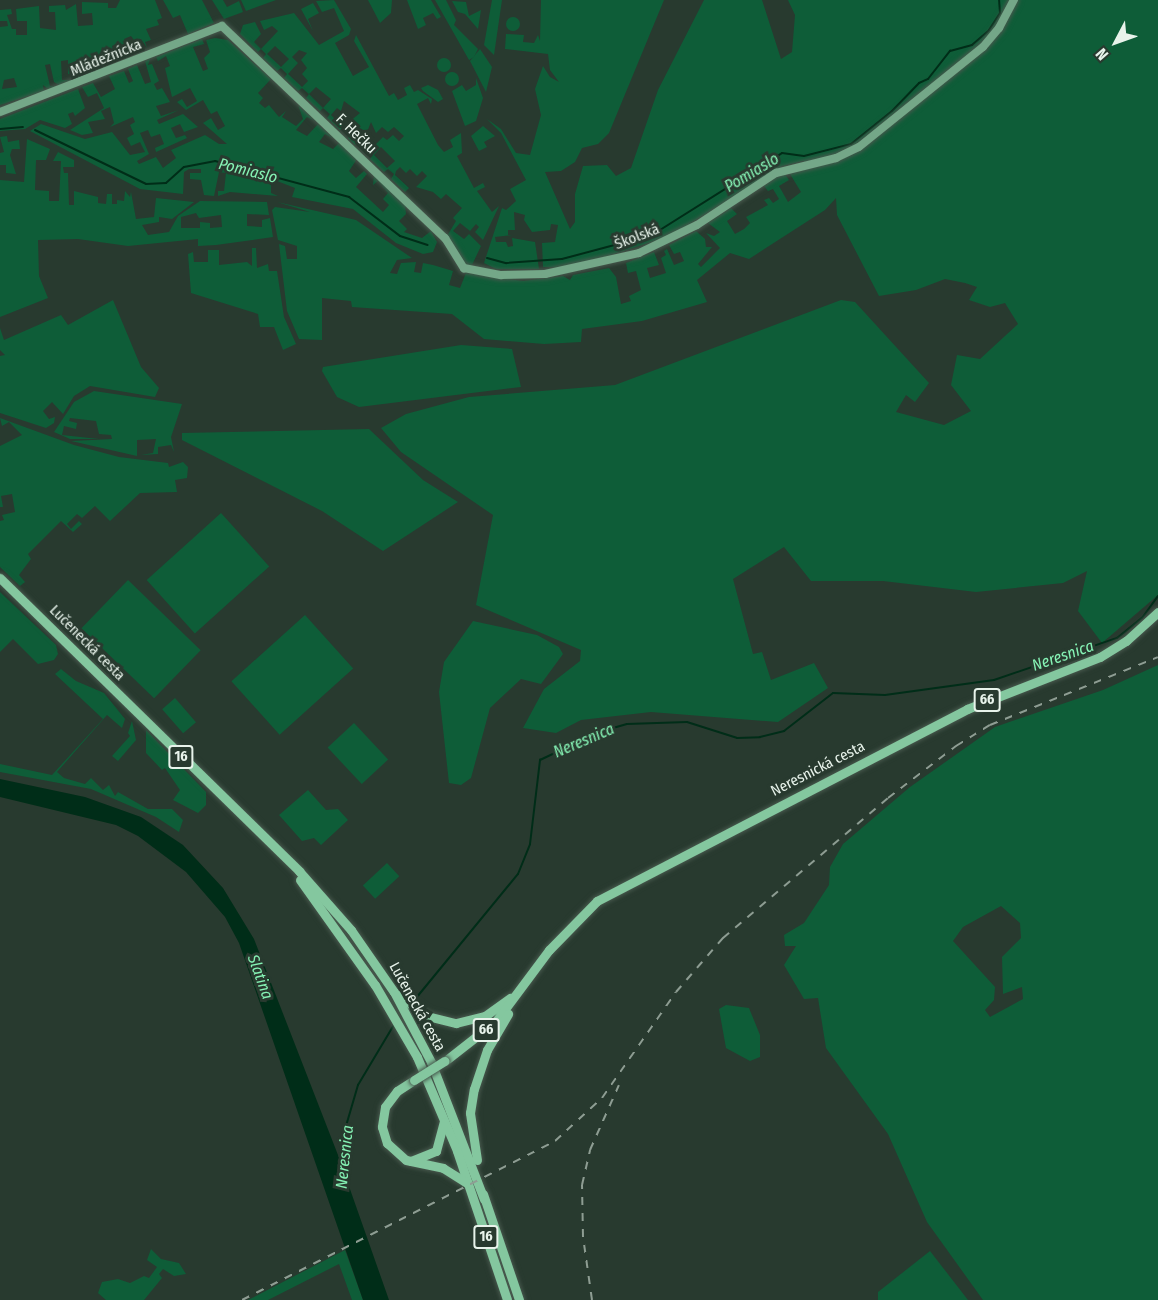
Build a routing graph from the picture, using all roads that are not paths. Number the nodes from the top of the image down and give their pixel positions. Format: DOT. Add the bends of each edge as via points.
graph roads {
  1 [pos="1014,0"];
  2 [pos="222,26"];
  3 [pos="0,112"];
  4 [pos="464,268"];
  5 [pos="0,578"];
  6 [pos="1158,612"];
  7 [pos="282,855"];
  8 [pos="519,991"];
  9 [pos="401,1000"];
  10 [pos="445,1119"];
  11 [pos="411,1161"];
  12 [pos="467,1183"];
  13 [pos="484,1199"];
  14 [pos="505,1297"];
  15 [pos="519,1300"];
  1 -- 4 [label="street, Školská" via="983,47 859,147 768,178 683,232 628,257 545,274 501,275"];
  2 -- 3 [label="street, Mládežnícka"];
  2 -- 4 [label="street, F. Hečku" via="445,238"];
  5 -- 7 [label="main road, Lučenecká cesta / 16"];
  6 -- 8 [label="main road, Neresnická cesta / 66" via="1135,634 1100,657 967,709 610,893 587,909 559,938"];
  7 -- 9 [label="main road, Lučenecká cesta / 16" via="351,930"];
  7 -- 10 [label="main road, Lučenecká cesta / 16" via="392,1013"];
  8 -- 9 [label="main road" via="485,1016 469,1022 438,1021"];
  8 -- 11 [label="main road, 66, bridge" via="486,1031 388,1101 381,1122 390,1148"];
  8 -- 13 [label="main road" via="487,1050 474,1089 471,1128"];
  9 -- 13 [label="main road, Lučenecká cesta / 16" via="452,1109"];
  10 -- 11 [label="main road" via="436,1150"];
  10 -- 12 [label="main road, Lučenecká cesta / 16"];
  11 -- 12 [label="main road" via="443,1168"];
  12 -- 14 [label="main road, 16"];
  13 -- 15 [label="main road, 16"];
}
